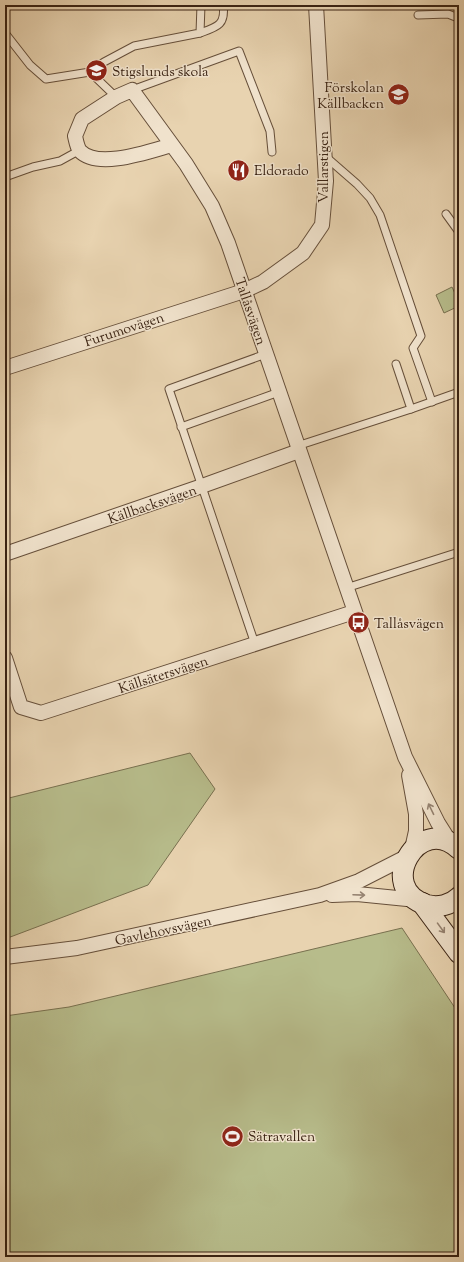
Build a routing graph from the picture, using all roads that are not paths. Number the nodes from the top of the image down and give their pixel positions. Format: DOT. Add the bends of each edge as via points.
graph roads {
  1 [pos="201,5"];
  2 [pos="223,5"];
  3 [pos="316,5"];
  4 [pos="418,15"];
  5 [pos="459,17"];
  6 [pos="5,33"];
  7 [pos="200,33"];
  8 [pos="90,72"];
  9 [pos="132,90"];
  10 [pos="116,97"];
  11 [pos="172,145"];
  12 [pos="80,150"];
  13 [pos="272,152"];
  14 [pos="324,156"];
  15 [pos="5,178"];
  16 [pos="446,214"];
  17 [pos="459,232"];
  18 [pos="244,291"];
  19 [pos="266,354"];
  20 [pos="396,364"];
  21 [pos="5,368"];
  22 [pos="279,392"];
  23 [pos="459,392"];
  24 [pos="432,402"];
  25 [pos="411,409"];
  26 [pos="181,426"];
  27 [pos="298,449"];
  28 [pos="202,486"];
  29 [pos="459,552"];
  30 [pos="5,554"];
  31 [pos="346,588"];
  32 [pos="354,612"];
  33 [pos="255,644"];
  34 [pos="5,658"];
  35 [pos="405,757"];
  36 [pos="456,845"];
  37 [pos="410,852"];
  38 [pos="320,896"];
  39 [pos="459,897"];
  40 [pos="420,902"];
  41 [pos="459,953"];
  42 [pos="5,957"];
  1 -- 7 [label="lane"];
  2 -- 7 [label="lane" via="224,15 221,22 214,28"];
  3 -- 14 [label="street, Vallarstigen"];
  4 -- 5 [label="lane" via="448,14"];
  6 -- 8 [label="lane" via="30,65 46,79"];
  7 -- 8 [label="lane" via="134,46"];
  8 -- 10 [label="lane"];
  9 -- 10 [label="street"];
  9 -- 11 [label="street, Tallåsvägen"];
  9 -- 13 [label="lane" via="239,51 270,131"];
  10 -- 12 [label="street" via="82,119 75,136"];
  11 -- 12 [label="street" via="114,160 91,157"];
  11 -- 18 [label="street, Tallåsvägen" via="212,206"];
  12 -- 15 [label="lane" via="60,160"];
  14 -- 18 [label="street, Vallarstigen" via="326,181 322,225 303,253 263,282"];
  14 -- 24 [label="lane" via="358,184 380,215 421,336 413,348"];
  16 -- 17 [label="lane"];
  18 -- 19 [label="street, Tallåsvägen"];
  18 -- 21 [label="street, Furumovägen"];
  19 -- 22 [label="street, Tallåsvägen"];
  19 -- 26 [label="lane" via="169,389"];
  20 -- 25 [label="lane"];
  22 -- 26 [label="lane"];
  22 -- 27 [label="street, Tallåsvägen"];
  23 -- 24 [label="lane"];
  24 -- 25 [label="lane"];
  25 -- 27 [label="lane"];
  26 -- 28 [label="lane"];
  27 -- 28 [label="street, Källbacksvägen"];
  27 -- 31 [label="street, Tallåsvägen"];
  28 -- 30 [label="street, Källbacksvägen"];
  28 -- 33 [label="lane"];
  29 -- 31 [label="lane"];
  31 -- 32 [label="street, Tallåsvägen"];
  32 -- 33 [label="street, Källsätersvägen"];
  32 -- 35 [label="street, Tallåsvägen"];
  33 -- 34 [label="street, Källsätersvägen" via="41,713 21,708"];
  36 -- 35 [label="street, Tallåsvägen, one-way" via="438,823"];
  35 -- 37 [label="street, Tallåsvägen" via="416,814 416,831"];
  36 -- 37 [label="street, Tallåsvägen" via="441,840 430,840 421,843"];
  37 -- 38 [label="street, Gavlehovsvägen" via="359,881"];
  37 -- 40 [label="street, Tallåsvägen" via="403,875 410,893"];
  38 -- 40 [label="street, Gavlehovsvägen, one-way" via="357,894"];
  38 -- 42 [label="street, Gavlehovsvägen" via="77,948"];
  39 -- 40 [label="street" via="440,906"];
  40 -- 41 [label="street, Tallåsvägen, one-way"];
}
